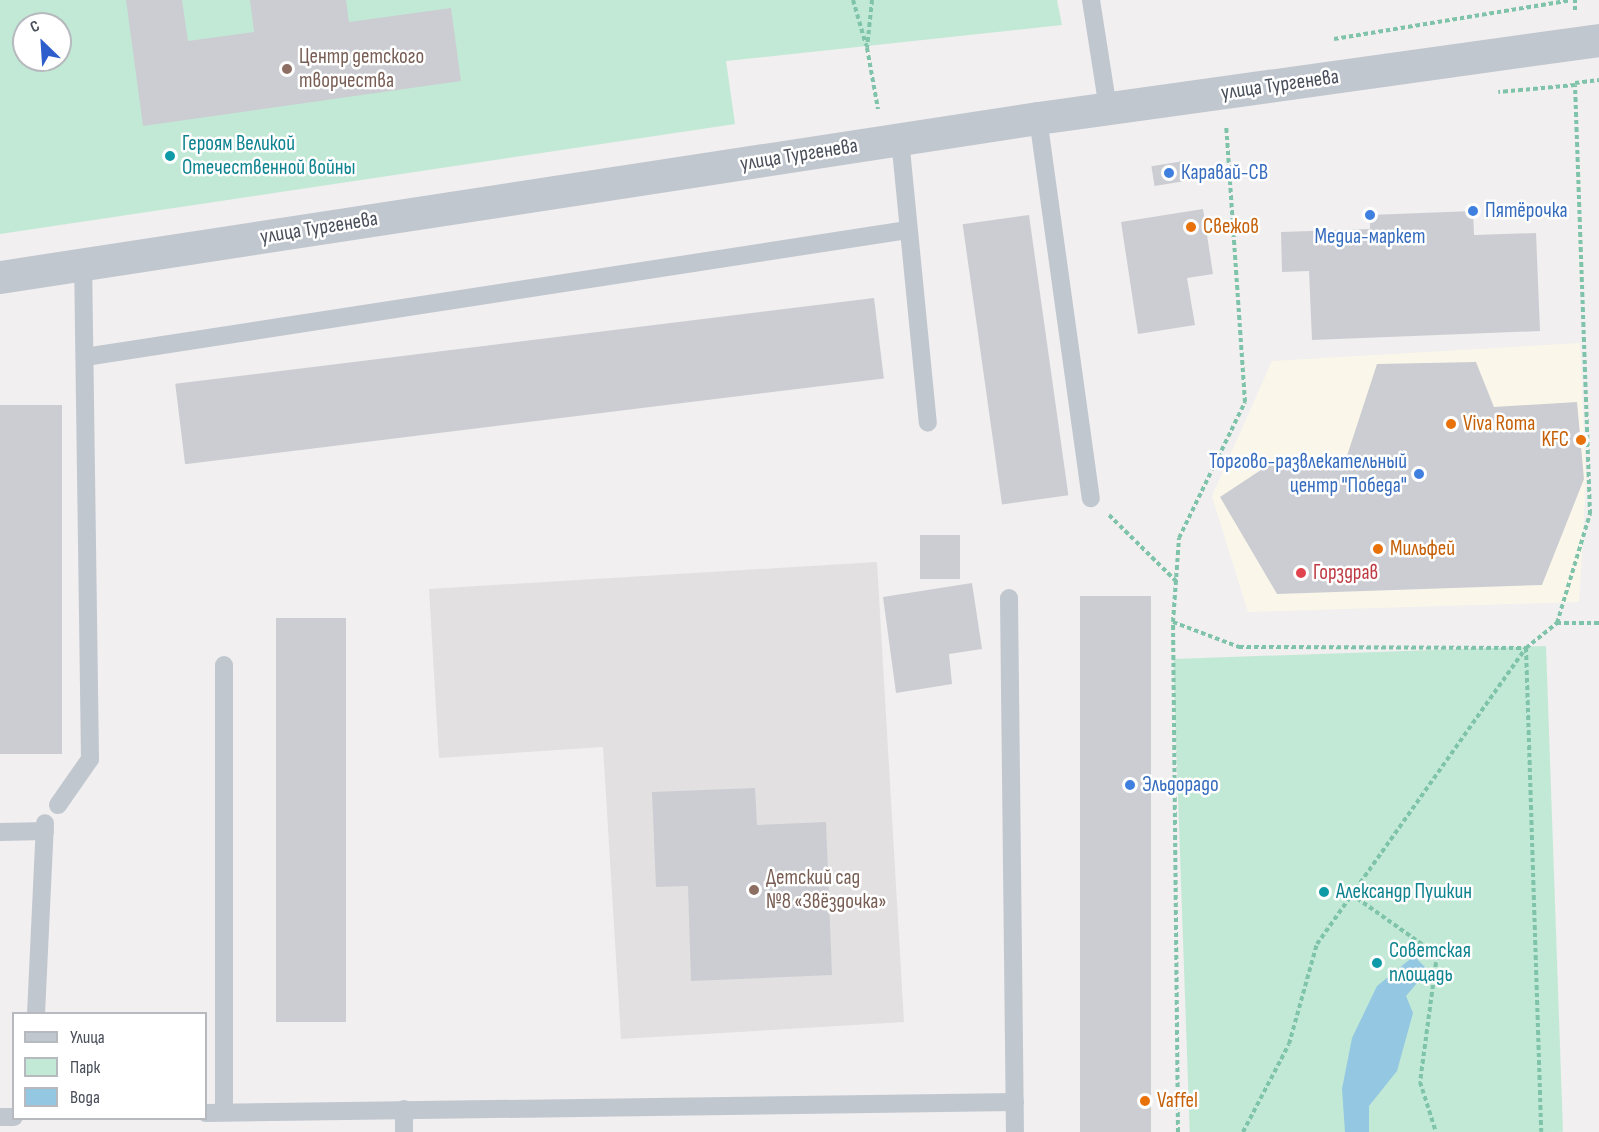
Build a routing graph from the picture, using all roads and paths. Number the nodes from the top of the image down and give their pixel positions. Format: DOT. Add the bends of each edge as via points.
graph roads {
  1 [pos="853,0"];
  2 [pos="872,0"];
  3 [pos="1091,0"];
  4 [pos="1599,40"];
  5 [pos="867,48"];
  6 [pos="1494,92"];
  7 [pos="1108,109"];
  8 [pos="1226,117"];
  9 [pos="1038,118"];
  10 [pos="890,128"];
  11 [pos="907,230"];
  12 [pos="83,264"];
  13 [pos="0,277"];
  14 [pos="85,357"];
  15 [pos="928,423"];
  16 [pos="1091,498"];
  17 [pos="1176,581"];
  18 [pos="1009,598"];
  19 [pos="1173,622"];
  20 [pos="1557,623"];
  21 [pos="1599,623"];
  22 [pos="1526,648"];
  23 [pos="224,665"];
  24 [pos="58,806"];
  25 [pos="0,832"];
  26 [pos="1351,894"];
  27 [pos="36,1012"];
  28 [pos="1016,1102"];
  29 [pos="404,1109"];
  30 [pos="215,1113"];
  31 [pos="404,1132"];
  32 [pos="1015,1132"];
  33 [pos="1178,1132"];
  34 [pos="1243,1132"];
  35 [pos="1436,1132"];
  36 [pos="1540,1132"];
  1 -- 5 [label="path"];
  2 -- 5 [label="path"];
  3 -- 7 [label="lane"];
  4 -- 7 [label="street, улица Тургенева"];
  5 -- 10 [label="path"];
  6 -- 20 [label="path" via="1575,85 1590,514"];
  7 -- 9 [label="street, улица Тургенева"];
  8 -- 17 [label="path" via="1245,402 1179,538"];
  9 -- 10 [label="street, улица Тургенева"];
  9 -- 16 [label="lane"];
  10 -- 11 [label="lane"];
  10 -- 12 [label="street, улица Тургенева"];
  11 -- 14 [label="lane"];
  11 -- 15 [label="lane"];
  12 -- 13 [label="street, улица Тургенева"];
  12 -- 14 [label="lane"];
  14 -- 24 [label="lane" via="90,759"];
  16 -- 17 [label="path"];
  17 -- 19 [label="path"];
  18 -- 28 [label="lane"];
  19 -- 22 [label="path" via="1239,647"];
  19 -- 33 [label="path"];
  20 -- 21 [label="path"];
  20 -- 22 [label="path"];
  22 -- 26 [label="path"];
  22 -- 36 [label="path"];
  23 -- 30 [label="lane"];
  25 -- 27 [label="lane" via="45,827"];
  26 -- 34 [label="path" via="1317,944 1288,1044"];
  26 -- 35 [label="path" via="1437,955 1420,1082"];
  28 -- 29 [label="lane"];
  28 -- 32 [label="lane"];
  29 -- 30 [label="lane"];
  29 -- 31 [label="lane"];
}
